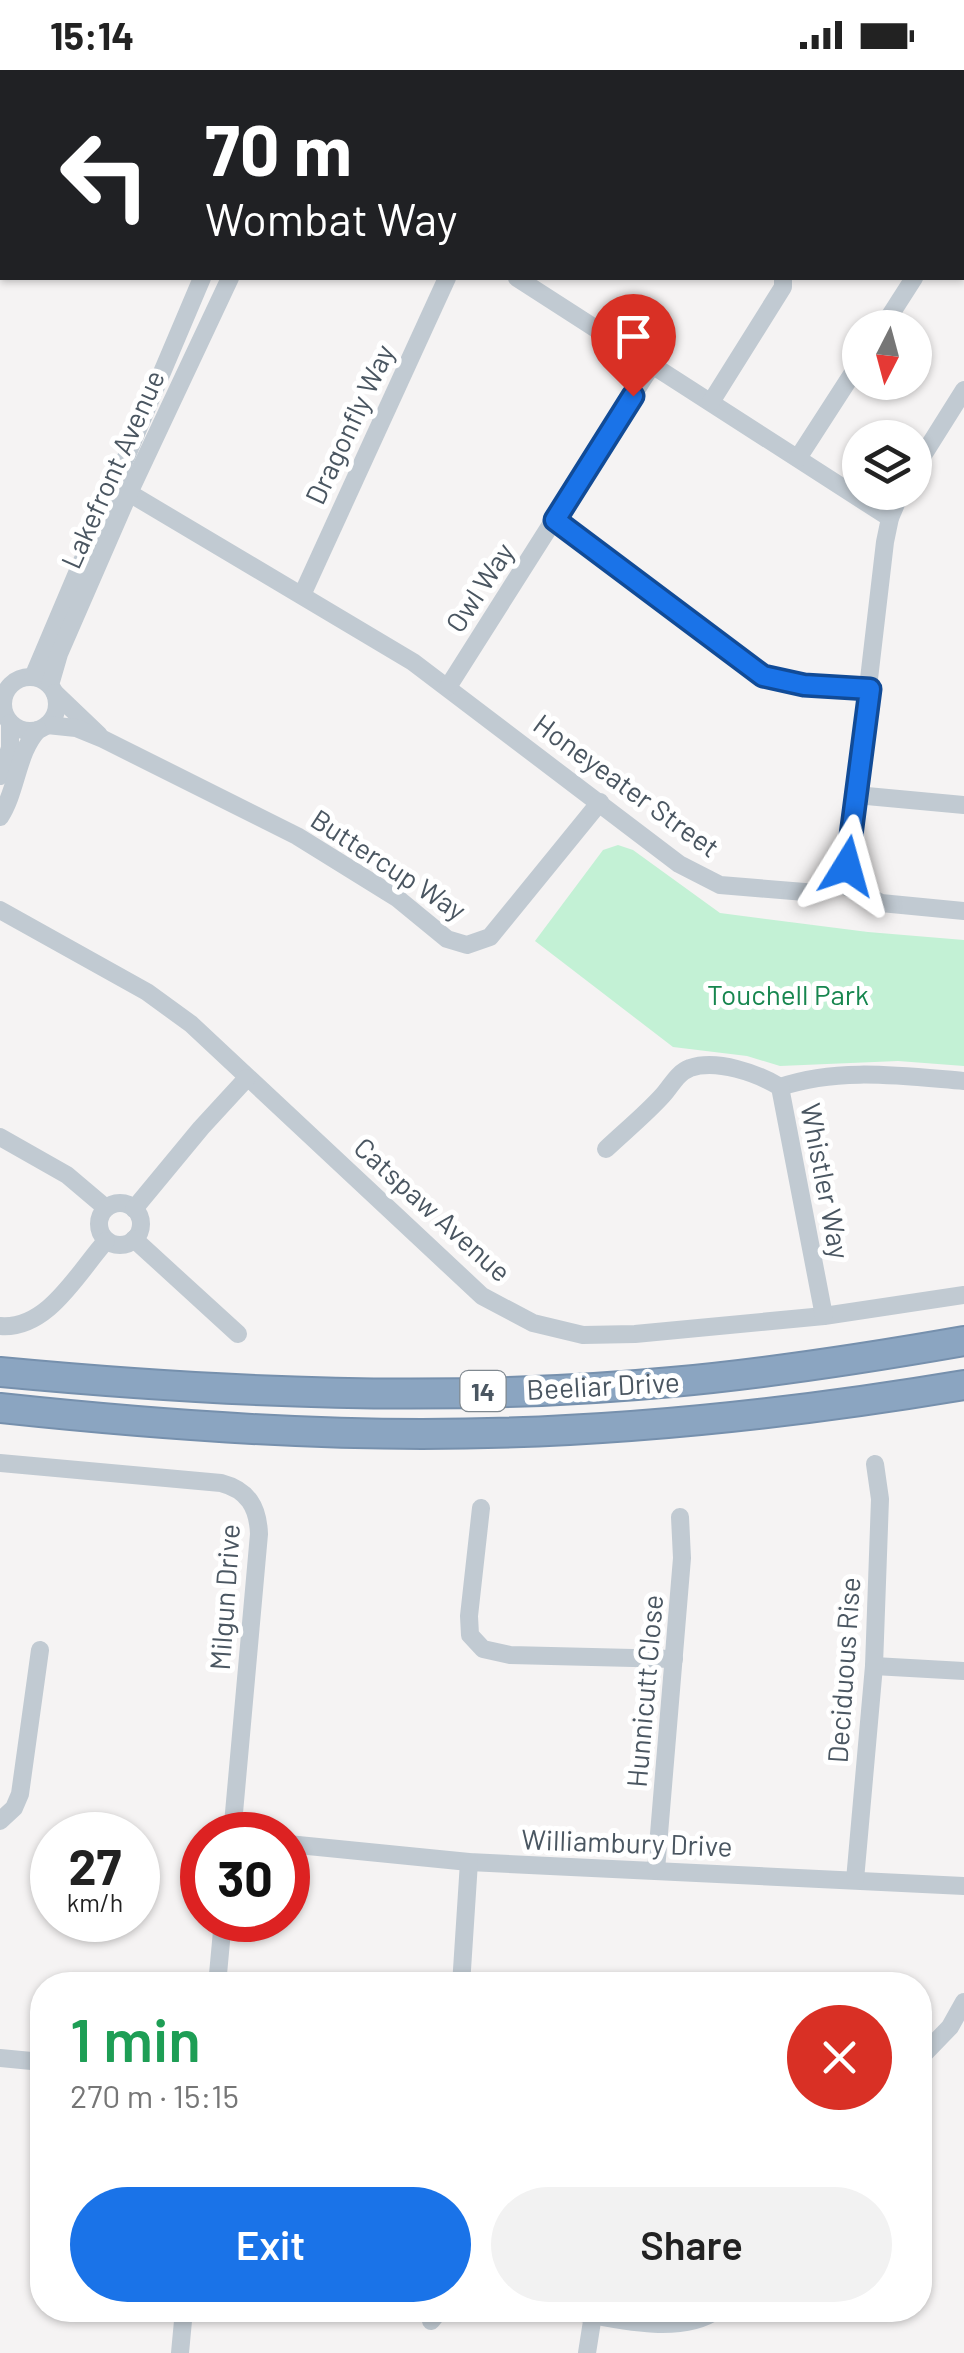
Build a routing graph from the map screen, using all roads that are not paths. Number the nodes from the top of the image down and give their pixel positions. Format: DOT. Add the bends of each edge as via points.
graph roads {
  1 [pos="201,280"];
  2 [pos="229,280"];
  3 [pos="446,280"];
  4 [pos="519,280"];
  5 [pos="783,280"];
  6 [pos="913,280"];
  7 [pos="894,310"];
  8 [pos="652,364"];
  9 [pos="842,390"];
  10 [pos="711,402"];
  11 [pos="961,402"];
  12 [pos="932,444"];
  13 [pos="798,458"];
  14 [pos="122,488"];
  15 [pos="893,510"];
  16 [pos="890,518"];
  17 [pos="555,520"];
  18 [pos="302,595"];
  19 [pos="46,685"];
  20 [pos="448,687"];
  21 [pos="4,688"];
  22 [pos="870,689"];
  23 [pos="5,714"];
  24 [pos="42,728"];
  25 [pos="103,739"];
  26 [pos="0,776"];
  27 [pos="856,795"];
  28 [pos="600,802"];
  29 [pos="964,805"];
  30 [pos="0,817"];
  31 [pos="839,883"];
  32 [pos="0,910"];
  33 [pos="964,911"];
  34 [pos="247,1078"];
  35 [pos="964,1081"];
  36 [pos="780,1087"];
  37 [pos="0,1137"];
  38 [pos="606,1148"];
  39 [pos="106,1208"];
  40 [pos="134,1210"];
  41 [pos="134,1239"];
  42 [pos="106,1241"];
  43 [pos="964,1295"];
  44 [pos="824,1316"];
  45 [pos="0,1326"];
  46 [pos="238,1334"];
  47 [pos="964,1341"];
  48 [pos="0,1372"];
  49 [pos="964,1385"];
  50 [pos="0,1408"];
  51 [pos="0,1463"];
  52 [pos="876,1464"];
  53 [pos="480,1508"];
  54 [pos="680,1517"];
  55 [pos="40,1650"];
  56 [pos="674,1658"];
  57 [pos="874,1666"];
  58 [pos="964,1671"];
  59 [pos="234,1812"];
  60 [pos="0,1821"];
  61 [pos="310,1846"];
  62 [pos="469,1862"];
  63 [pos="656,1870"];
  64 [pos="855,1880"];
  65 [pos="964,1886"];
  66 [pos="222,1942"];
  67 [pos="218,1972"];
  68 [pos="462,1972"];
  69 [pos="964,2002"];
  70 [pos="932,2046"];
  71 [pos="0,2058"];
  72 [pos="30,2061"];
  73 [pos="183,2322"];
  74 [pos="592,2322"];
  75 [pos="651,2322"];
  76 [pos="691,2322"];
  77 [pos="180,2353"];
  78 [pos="587,2353"];
  1 -- 14 [label="street, Lakefront Avenue"];
  2 -- 14 [label="street, Lakefront Avenue"];
  3 -- 18 [label="street, Dragonfly Way"];
  4 -- 8 [label="street"];
  5 -- 10 [label="street"];
  6 -- 7 [label="street"];
  8 -- 10 [label="street"];
  8 -- 17 [label="street, Owl Way"];
  9 -- 13 [label="street"];
  10 -- 13 [label="street"];
  11 -- 12 [label="street"];
  13 -- 16 [label="street"];
  14 -- 18 [label="street, Honeyeater Street"];
  14 -- 19 [label="street, Lakefront Avenue"];
  15 -- 16 [label="street"];
  16 -- 22 [label="street"];
  17 -- 20 [label="street, Owl Way"];
  17 -- 22 [label="street" via="763,676"];
  18 -- 20 [label="street, Honeyeater Street"];
  19 -- 21 [label="street" via="19,679"];
  19 -- 24 [label="street" via="58,707"];
  19 -- 25 [label="street, Buttercup Way"];
  20 -- 28 [label="street, Honeyeater Street"];
  21 -- 23 [label="street"];
  22 -- 27 [label="street"];
  23 -- 24 [label="street" via="23,730"];
  23 -- 26 [label="street" via="10,748"];
  24 -- 25 [label="street, Buttercup Way" via="76,728"];
  24 -- 30 [label="street" via="30,739"];
  25 -- 28 [label="street, Buttercup Way" via="297,836 397,898 446,938 467,945 490,937"];
  27 -- 29 [label="street"];
  27 -- 31 [label="street"];
  28 -- 31 [label="street, Honeyeater Street" via="679,864 720,885 817,893"];
  31 -- 33 [label="street" via="881,903"];
  32 -- 34 [label="street, Catspaw Avenue" via="147,992"];
  34 -- 40 [label="street"];
  34 -- 44 [label="street, Catspaw Avenue" via="482,1296 533,1323 583,1334 635,1334"];
  35 -- 36 [label="street" via="846,1074"];
  36 -- 38 [label="street, Whistler Way" via="731,1068 694,1066"];
  36 -- 44 [label="street, Whistler Way"];
  37 -- 39 [label="street" via="68,1175"];
  39 -- 40 [label="street" via="124,1204"];
  39 -- 42 [label="street" via="99,1228"];
  40 -- 41 [label="street" via="140,1228"];
  41 -- 42 [label="street"];
  41 -- 46 [label="street"];
  42 -- 45 [label="street" via="45,1311 20,1325"];
  43 -- 44 [label="street, Catspaw Avenue"];
  47 -- 48 [label="highway, Beeliar Drive / 14" via="671,1382 455,1392 144,1386"];
  49 -- 50 [label="highway, Beeliar Drive / 14" via="768,1414 515,1432 242,1429"];
  51 -- 59 [label="street, Milgun Drive" via="222,1483 254,1504 260,1534"];
  52 -- 57 [label="street, Deciduous Rise"];
  53 -- 56 [label="street" via="470,1649"];
  54 -- 56 [label="street, Hunnicutt Close"];
  55 -- 60 [label="street" via="20,1794"];
  56 -- 63 [label="street, Hunnicutt Close"];
  57 -- 58 [label="street"];
  57 -- 64 [label="street, Deciduous Rise"];
  61 -- 62 [label="street, Williambury Drive"];
  62 -- 63 [label="street, Williambury Drive"];
  62 -- 68 [label="street"];
  63 -- 64 [label="street, Williambury Drive"];
  64 -- 65 [label="street, Williambury Drive"];
  66 -- 67 [label="street"];
  69 -- 70 [label="street"];
  71 -- 72 [label="street"];
  73 -- 77 [label="street"];
  74 -- 78 [label="street"];
  75 -- 76 [label="street"];
}
